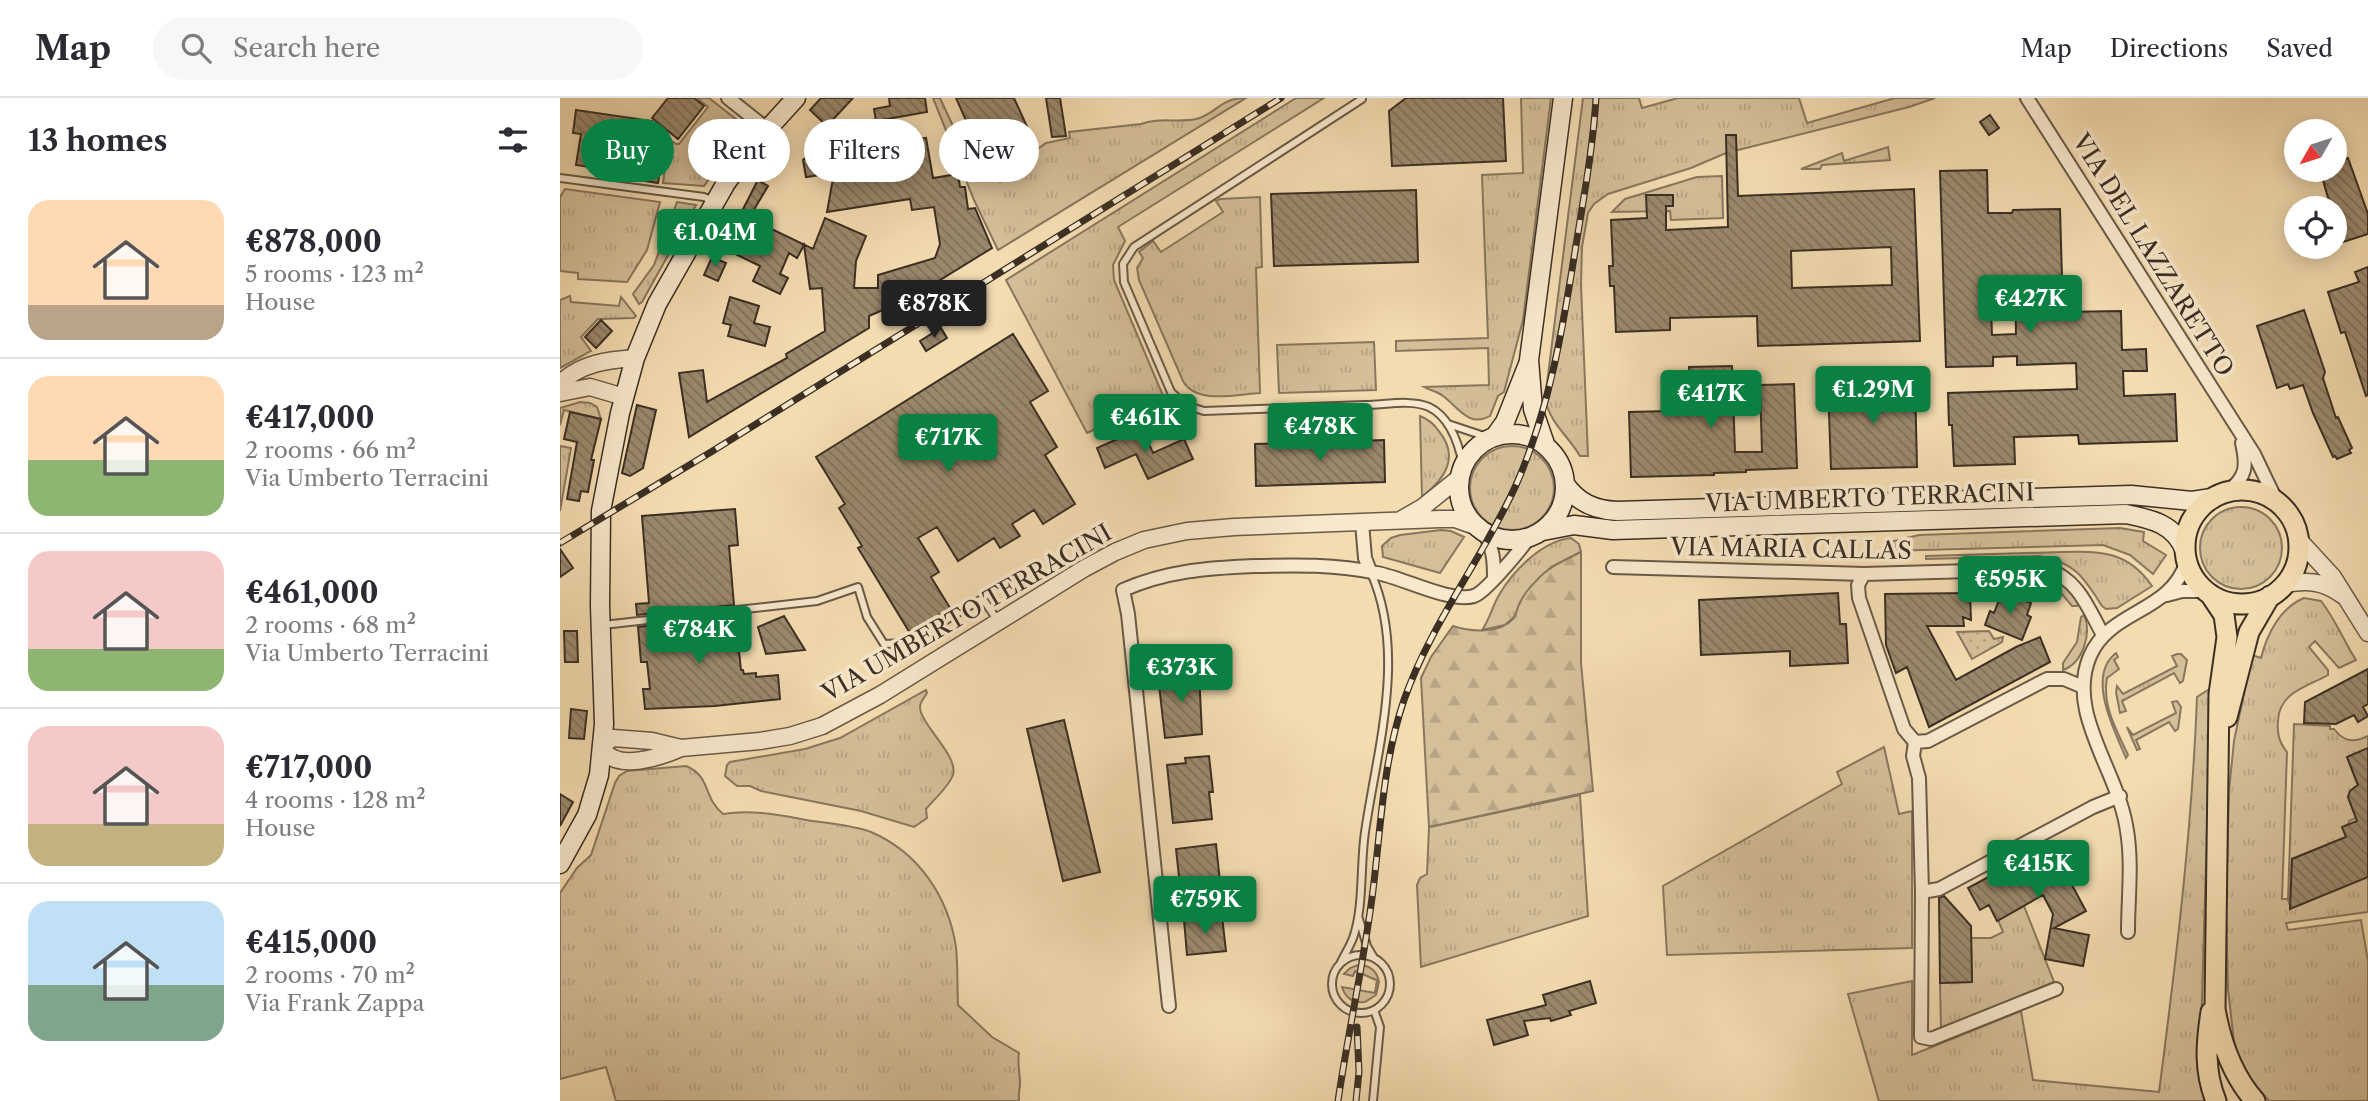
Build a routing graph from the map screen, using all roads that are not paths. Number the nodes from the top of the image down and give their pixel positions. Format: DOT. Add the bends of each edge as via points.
graph roads {
  1 [pos="728,98"];
  2 [pos="796,98"];
  3 [pos="1563,98"];
  4 [pos="2027,98"];
  5 [pos="1362,99"];
  6 [pos="754,119"];
  7 [pos="776,119"];
  8 [pos="560,178"];
  9 [pos="726,182"];
  10 [pos="715,201"];
  11 [pos="635,358"];
  12 [pos="1529,360"];
  13 [pos="560,384"];
  14 [pos="560,393"];
  15 [pos="624,397"];
  16 [pos="1448,424"];
  17 [pos="2240,436"];
  18 [pos="1492,437"];
  19 [pos="1545,444"];
  20 [pos="1461,472"];
  21 [pos="1566,484"];
  22 [pos="2220,495"];
  23 [pos="2277,502"];
  24 [pos="1397,521"];
  25 [pos="1362,523"];
  26 [pos="1480,529"];
  27 [pos="1536,534"];
  28 [pos="2298,539"];
  29 [pos="2186,556"];
  30 [pos="1613,567"];
  31 [pos="1370,571"];
  32 [pos="1864,574"];
  33 [pos="1494,577"];
  34 [pos="2277,590"];
  35 [pos="2208,593"];
  36 [pos="2166,595"];
  37 [pos="2347,599"];
  38 [pos="998,622"];
  39 [pos="601,625"];
  40 [pos="2368,633"];
  41 [pos="2103,635"];
  42 [pos="2083,687"];
  43 [pos="2220,741"];
  44 [pos="1915,742"];
  45 [pos="603,749"];
  46 [pos="2120,796"];
  47 [pos="560,864"];
  48 [pos="1922,892"];
  49 [pos="1358,914"];
  50 [pos="2128,932"];
  51 [pos="1376,959"];
  52 [pos="1341,962"];
  53 [pos="2056,989"];
  54 [pos="2214,990"];
  55 [pos="1169,1006"];
  56 [pos="1374,1010"];
  57 [pos="1373,1101"];
  58 [pos="2216,1101"];
  59 [pos="2255,1101"];
  1 -- 6 [label="street"];
  2 -- 7 [label="main road"];
  3 -- 12 [label="main road"];
  4 -- 17 [label="street, VIA DEL LAZZARETTO"];
  5 -- 16 [label="lane" via="1134,247 1123,264 1124,282 1171,392 1185,405 1203,411 1417,404 1433,409"];
  8 -- 10 [label="lane"];
  9 -- 10 [label="main road"];
  10 -- 11 [label="main road" via="657,304"];
  11 -- 13 [label="street" via="590,365"];
  11 -- 15 [label="main road"];
  12 -- 18 [label="main road" via="1505,422"];
  12 -- 19 [label="main road" via="1533,408"];
  14 -- 15 [label="street" via="590,387"];
  15 -- 39 [label="main road" via="601,511"];
  16 -- 18 [label="lane"];
  16 -- 20 [label="lane" via="1460,450"];
  17 -- 22 [label="street, VIA DEL LAZZARETTO" via="2246,468 2238,484"];
  17 -- 23 [label="street, VIA DEL LAZZARETTO"];
  18 -- 19 [label="main road" via="1510,433"];
  18 -- 20 [label="main road" via="1474,449"];
  19 -- 21 [label="main road" via="1560,464"];
  20 -- 24 [label="street, VIA UMBERTO TERRACINI" via="1423,507"];
  20 -- 26 [label="main road" via="1461,504"];
  21 -- 22 [label="main road, VIA UMBERTO TERRACINI" via="1588,505 1617,511 2131,495 2192,501"];
  21 -- 27 [label="main road" via="1555,520"];
  22 -- 23 [label="main road" via="2249,490"];
  22 -- 29 [label="main road" via="2203,505 2191,521"];
  23 -- 28 [label="main road" via="2291,519"];
  24 -- 25 [label="street, VIA UMBERTO TERRACINI"];
  24 -- 26 [label="street, VIA UMBERTO TERRACINI" via="1455,519"];
  25 -- 31 [label="street"];
  25 -- 38 [label="street, VIA UMBERTO TERRACINI" via="1234,527 1144,540 1086,568"];
  26 -- 27 [label="main road" via="1507,541"];
  26 -- 33 [label="street" via="1491,545"];
  27 -- 29 [label="main road, VIA UMBERTO TERRACINI" via="1574,525 1614,530 2126,514 2163,524 2179,538"];
  27 -- 33 [label="street"];
  28 -- 34 [label="main road" via="2297,563"];
  28 -- 37 [label="street"];
  29 -- 35 [label="main road" via="2194,578"];
  29 -- 36 [label="street" via="2178,583"];
  30 -- 32 [label="street, VIA MARIA CALLAS"];
  31 -- 33 [label="street" via="1460,598 1483,592"];
  31 -- 49 [label="lane" via="1385,628 1387,681"];
  31 -- 55 [label="street" via="1291,565 1199,569 1155,577 1123,590"];
  32 -- 41 [label="street, VIA MARIA CALLAS" via="2047,569 2075,586"];
  32 -- 44 [label="street" via="1858,585 1866,620 1904,729"];
  34 -- 35 [label="main road" via="2242,604"];
  34 -- 37 [label="street" via="2319,583"];
  34 -- 43 [label="main road" via="2249,632"];
  35 -- 36 [label="street"];
  35 -- 43 [label="main road" via="2224,615 2227,631 2219,694"];
  36 -- 41 [label="street"];
  37 -- 40 [label="street"];
  38 -- 39 [label="lane" via="980,600 907,643 884,643 867,617 858,587 817,601"];
  38 -- 45 [label="street, VIA UMBERTO TERRACINI" via="880,695 821,726 790,736 681,748 618,738 607,741"];
  39 -- 45 [label="main road"];
  41 -- 42 [label="street" via="2091,654"];
  42 -- 44 [label="street" via="2047,678 1928,741"];
  42 -- 46 [label="street" via="2086,715"];
  43 -- 54 [label="main road"];
  44 -- 48 [label="street"];
  45 -- 47 [label="main road" via="586,815"];
  46 -- 48 [label="street" via="1940,889"];
  46 -- 50 [label="street" via="2130,849"];
  48 -- 53 [label="street" via="1921,1037 1937,1037"];
  49 -- 51 [label="lane" via="1367,946"];
  49 -- 52 [label="lane"];
  51 -- 52 [label="lane" via="1361,955"];
  51 -- 56 [label="lane" via="1390,985 1385,1000"];
  52 -- 56 [label="lane" via="1332,985 1339,1003 1355,1013"];
  54 -- 58 [label="main road" via="2206,1045"];
  54 -- 59 [label="main road" via="2225,1049"];
  56 -- 57 [label="lane" via="1380,1027"];
}
